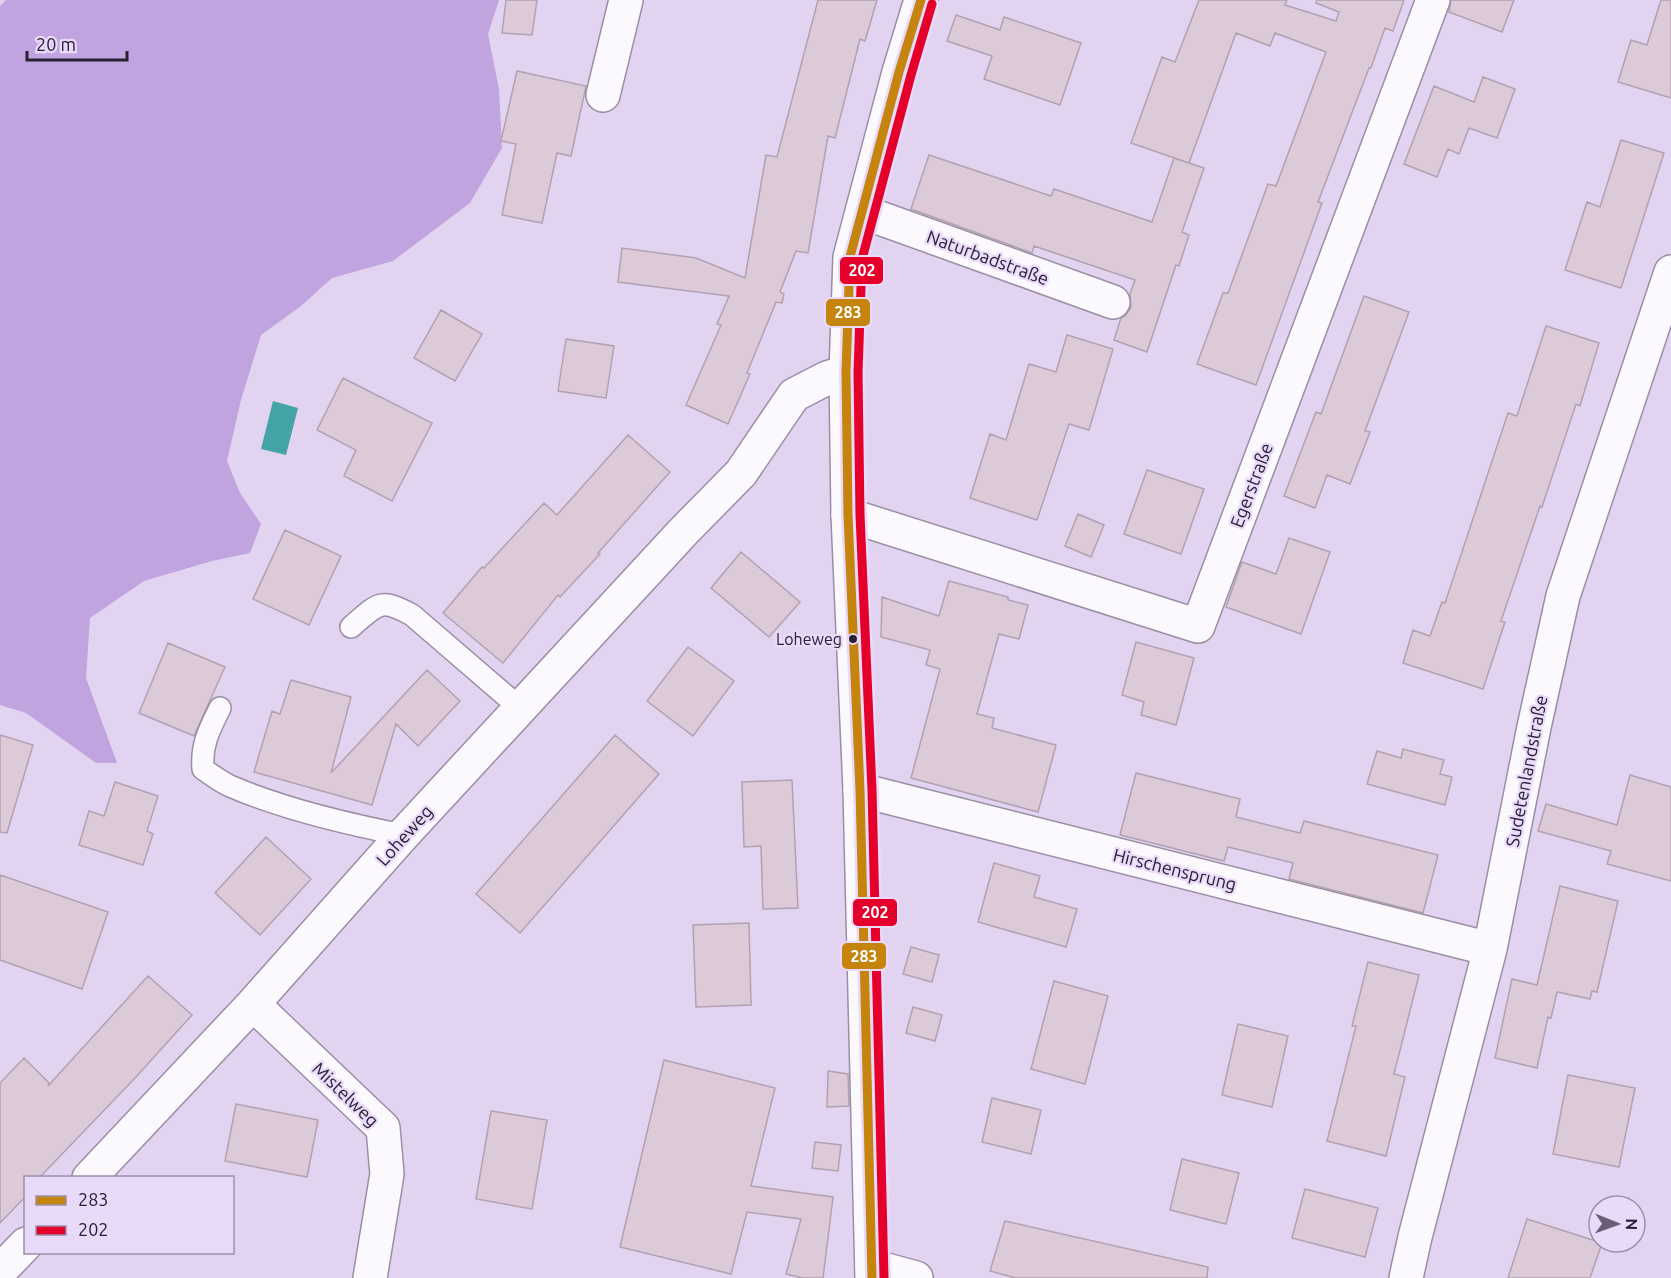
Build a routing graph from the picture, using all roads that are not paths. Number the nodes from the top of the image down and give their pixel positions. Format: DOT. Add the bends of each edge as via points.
graph roads {
  1 [pos="626,0"];
  2 [pos="921,0"];
  3 [pos="1433,0"];
  4 [pos="603,95"];
  5 [pos="863,212"];
  6 [pos="1671,272"];
  7 [pos="1113,302"];
  8 [pos="846,372"];
  9 [pos="848,515"];
  10 [pos="351,627"];
  11 [pos="220,708"];
  12 [pos="520,708"];
  13 [pos="860,790"];
  14 [pos="403,836"];
  15 [pos="1490,949"];
  16 [pos="253,1004"];
  17 [pos="90,1176"];
  18 [pos="24,1246"];
  19 [pos="0,1271"];
  20 [pos="872,1272"];
  21 [pos="370,1278"];
  22 [pos="916,1278"];
  23 [pos="1406,1278"];
  1 -- 4 [label="street"];
  2 -- 5 [label="street" via="898,72"];
  3 -- 9 [label="street, Egerstraße" via="1198,626"];
  5 -- 7 [label="street, Naturbadstraße"];
  5 -- 8 [label="street" via="850,257"];
  6 -- 15 [label="street, Sudetenlandstraße" via="1563,596"];
  8 -- 9 [label="street"];
  8 -- 12 [label="street, Loheweg" via="794,395 741,473"];
  9 -- 13 [label="street"];
  10 -- 12 [label="lane" via="375,606 392,604 412,615"];
  11 -- 14 [label="lane" via="202,752 203,769 229,786 270,801"];
  12 -- 14 [label="street, Loheweg"];
  13 -- 15 [label="street, Hirschensprung"];
  13 -- 20 [label="street"];
  14 -- 16 [label="street, Loheweg"];
  15 -- 23 [label="street, Sudetenlandstraße"];
  16 -- 17 [label="street, Loheweg"];
  16 -- 21 [label="street, Mistelweg" via="382,1128 387,1174"];
  18 -- 19 [label="street"];
  20 -- 22 [label="street"];
}
